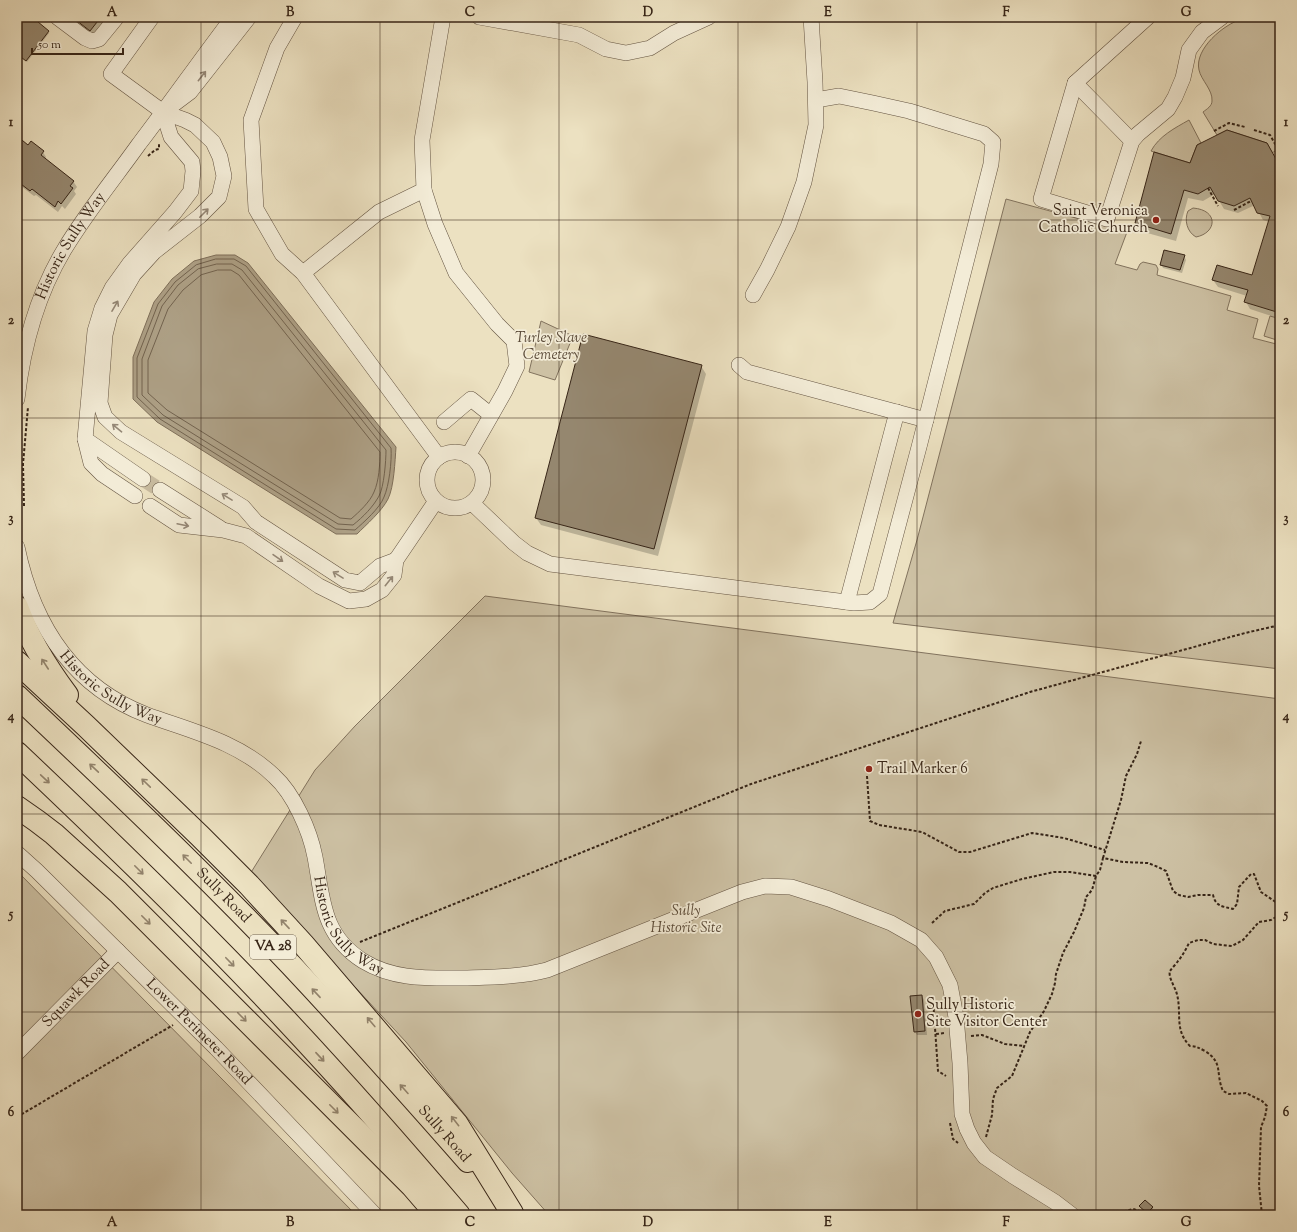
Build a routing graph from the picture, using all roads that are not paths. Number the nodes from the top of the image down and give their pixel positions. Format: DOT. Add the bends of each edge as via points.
graph roads {
  1 [pos="57,17"];
  2 [pos="117,17"];
  3 [pos="152,17"];
  4 [pos="233,17"];
  5 [pos="249,17"];
  6 [pos="295,17"];
  7 [pos="443,17"];
  8 [pos="479,17"];
  9 [pos="709,17"];
  10 [pos="811,17"];
  11 [pos="1148,17"];
  12 [pos="1222,17"];
  13 [pos="1075,84"];
  14 [pos="816,100"];
  15 [pos="163,112"];
  16 [pos="1132,141"];
  17 [pos="424,190"];
  18 [pos="303,273"];
  19 [pos="753,295"];
  20 [pos="739,365"];
  21 [pos="23,400"];
  22 [pos="897,412"];
  23 [pos="491,415"];
  24 [pos="926,420"];
  25 [pos="444,422"];
  26 [pos="85,439"];
  27 [pos="468,456"];
  28 [pos="439,457"];
  29 [pos="143,479"];
  30 [pos="160,490"];
  31 [pos="135,496"];
  32 [pos="436,501"];
  33 [pos="472,502"];
  34 [pos="150,506"];
  35 [pos="256,522"];
  36 [pos="223,530"];
  37 [pos="246,536"];
  38 [pos="17,547"];
  39 [pos="396,560"];
  40 [pos="847,602"];
  41 [pos="17,607"];
  42 [pos="17,662"];
  43 [pos="17,696"];
  44 [pos="17,752"];
  45 [pos="122,760"];
  46 [pos="17,789"];
  47 [pos="17,807"];
  48 [pos="17,853"];
  49 [pos="118,892"];
  50 [pos="118,951"];
  51 [pos="17,1052"];
  52 [pos="513,1214"];
  53 [pos="375,1215"];
  54 [pos="437,1215"];
  55 [pos="459,1215"];
  56 [pos="1072,1215"];
  1 -- 2 [label="street" via="92,41 100,39"];
  3 -- 15 [label="street" via="112,74"];
  4 -- 15 [label="street, Historic Sully Way"];
  15 -- 5 [label="street, Historic Sully Way, one-way" via="190,92"];
  6 -- 18 [label="street" via="277,48 251,120 256,208 282,254"];
  7 -- 17 [label="street" via="422,140"];
  8 -- 9 [label="street" via="579,35 606,49 626,53 650,48 674,33"];
  10 -- 14 [label="street"];
  11 -- 13 [label="street"];
  12 -- 16 [label="street" via="1202,32 1189,50 1183,78 1168,109"];
  13 -- 16 [label="street"];
  13 -- 16 [label="street" via="1041,200 1107,218"];
  14 -- 19 [label="street" via="816,125 804,182 788,227"];
  14 -- 24 [label="street" via="839,96 909,111 984,134 993,142 992,164"];
  15 -- 21 [label="street, Historic Sully Way" via="90,210 55,266 28,338 19,380"];
  15 -- 26 [label="street" via="171,136 192,162 194,171 191,191 130,263 112,288 102,308 95,331"];
  35 -- 15 [label="street, one-way" via="243,507 121,432 105,418 100,403 105,336 110,315 134,274 154,252 200,216 219,197 224,176 220,157 213,142 195,125"];
  17 -- 18 [label="street" via="379,212"];
  17 -- 23 [label="street" via="456,274 514,342 517,366"];
  18 -- 28 [label="street"];
  20 -- 22 [label="street" via="747,372"];
  22 -- 24 [label="street"];
  22 -- 40 [label="street"];
  23 -- 25 [label="street" via="471,399"];
  23 -- 27 [label="street"];
  24 -- 40 [label="street" via="880,594 870,602"];
  26 -- 29 [label="street"];
  26 -- 31 [label="street" via="91,463 102,474"];
  27 -- 28 [label="street" via="453,452"];
  27 -- 33 [label="street" via="481,469 483,478 478,496"];
  28 -- 32 [label="street" via="433,463 427,478 431,494"];
  30 -- 36 [label="street"];
  32 -- 33 [label="street" via="450,508 458,508"];
  32 -- 39 [label="street"];
  33 -- 40 [label="street" via="514,544 550,564"];
  34 -- 36 [label="street, one-way" via="178,525"];
  35 -- 37 [label="street"];
  39 -- 35 [label="street, one-way" via="380,566 360,583 346,580"];
  36 -- 37 [label="street"];
  37 -- 39 [label="street, one-way" via="319,586 349,600 366,599 382,590 394,575"];
  38 -- 56 [label="street, Historic Sully Way" via="31,597 44,627 73,665 98,689 124,705 223,742 249,756 282,783 297,808 310,838 323,907 328,920 334,933 352,953 378,969 420,978 488,978 530,974 566,963 742,892 765,886 791,887 839,903 891,923 921,940 936,957 950,985 956,1017 962,1114 967,1129 985,1157"];
  45 -- 41 [label="highway, one-way" via="68,696 46,665 27,632"];
  42 -- 45 [label="highway"];
  52 -- 43 [label="highway, Sully Road / VA 28, one-way" via="420,1106 291,965 145,818"];
  44 -- 55 [label="highway, VA 28, one-way" via="135,866 278,1012"];
  52 -- 45 [label="highway, one-way" via="457,1124 345,992 249,885"];
  46 -- 49 [label="highway" via="84,853"];
  47 -- 49 [label="highway" via="54,834"];
  48 -- 50 [label="street, Lower Perimeter Road"];
  49 -- 54 [label="highway, one-way" via="412,1186"];
  50 -- 51 [label="street, Squawk Road"];
  50 -- 53 [label="street, Lower Perimeter Road" via="216,1048"];
}
